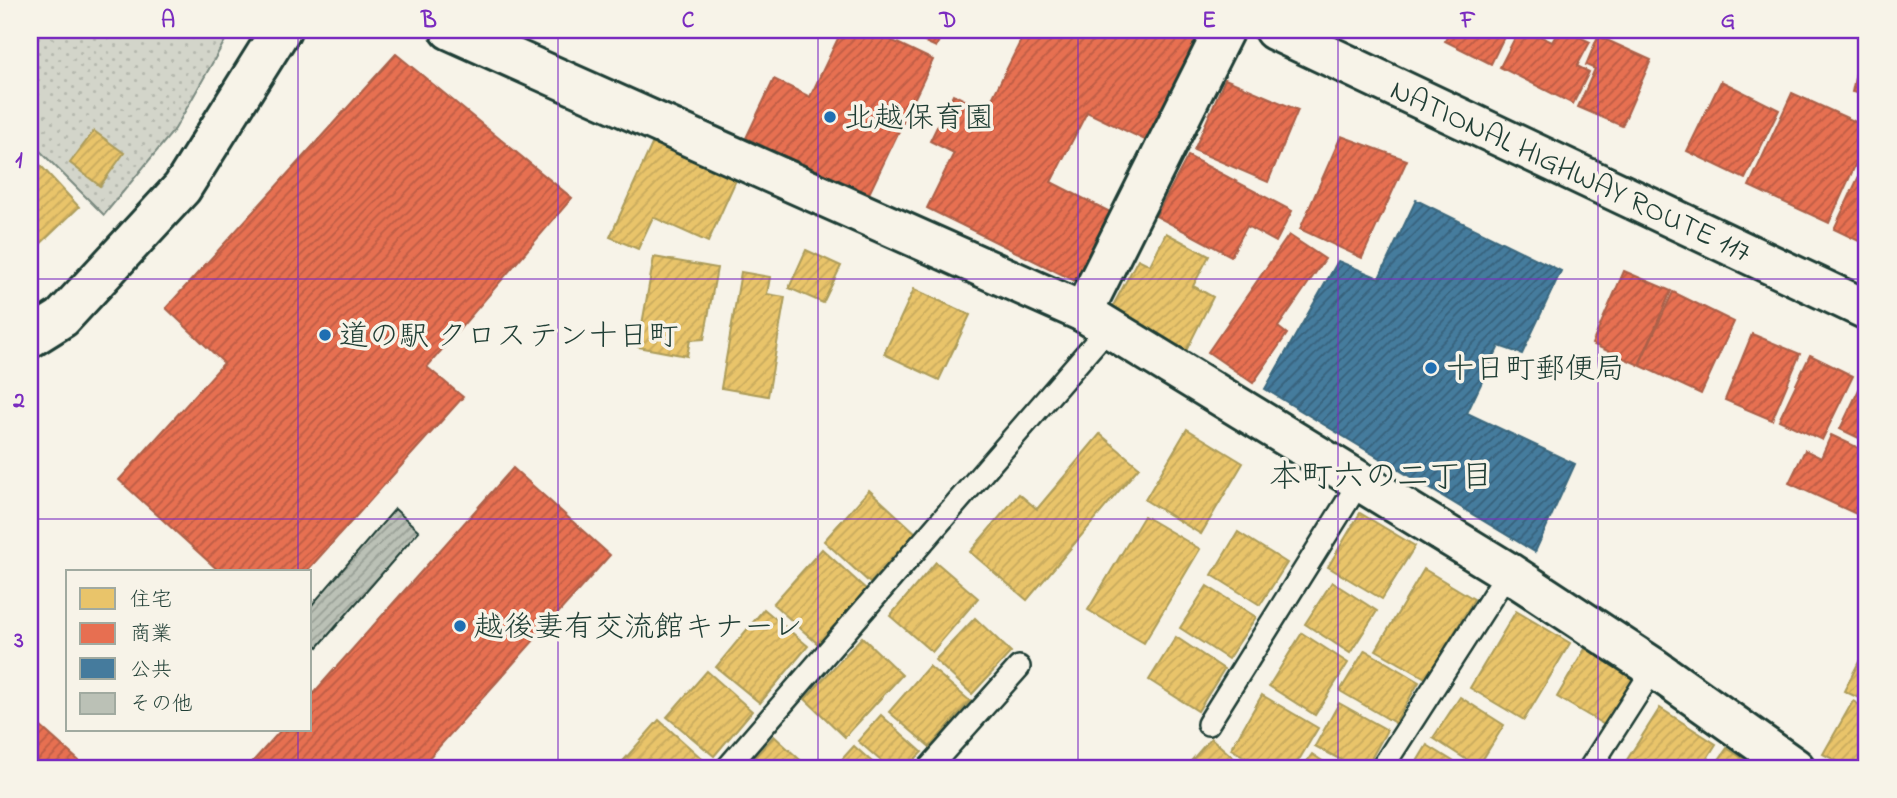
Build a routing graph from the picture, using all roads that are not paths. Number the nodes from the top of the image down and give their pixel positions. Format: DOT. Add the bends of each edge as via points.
graph roads {
  1 [pos="281,30"];
  2 [pos="450,30"];
  3 [pos="1224,30"];
  4 [pos="1274,30"];
  5 [pos="1867,310"];
  6 [pos="1096,320"];
  7 [pos="30,338"];
  8 [pos="1360,481"];
  9 [pos="1508,572"];
  10 [pos="1019,667"];
  11 [pos="1654,668"];
  12 [pos="1208,724"];
  13 [pos="727,768"];
  14 [pos="929,768"];
  15 [pos="1382,768"];
  16 [pos="1590,768"];
  17 [pos="1795,768"];
  1 -- 7 [label="main road" via="182,188 62,318"];
  2 -- 6 [label="main road"];
  3 -- 6 [label="main road"];
  4 -- 5 [label="main road, NATIONAL HIGHWAY ROUTE 117"];
  6 -- 8 [label="main road"];
  6 -- 13 [label="lane"];
  8 -- 9 [label="main road"];
  8 -- 12 [label="lane"];
  9 -- 11 [label="main road"];
  9 -- 15 [label="lane"];
  10 -- 14 [label="lane"];
  11 -- 16 [label="lane"];
  11 -- 17 [label="main road"];
}
